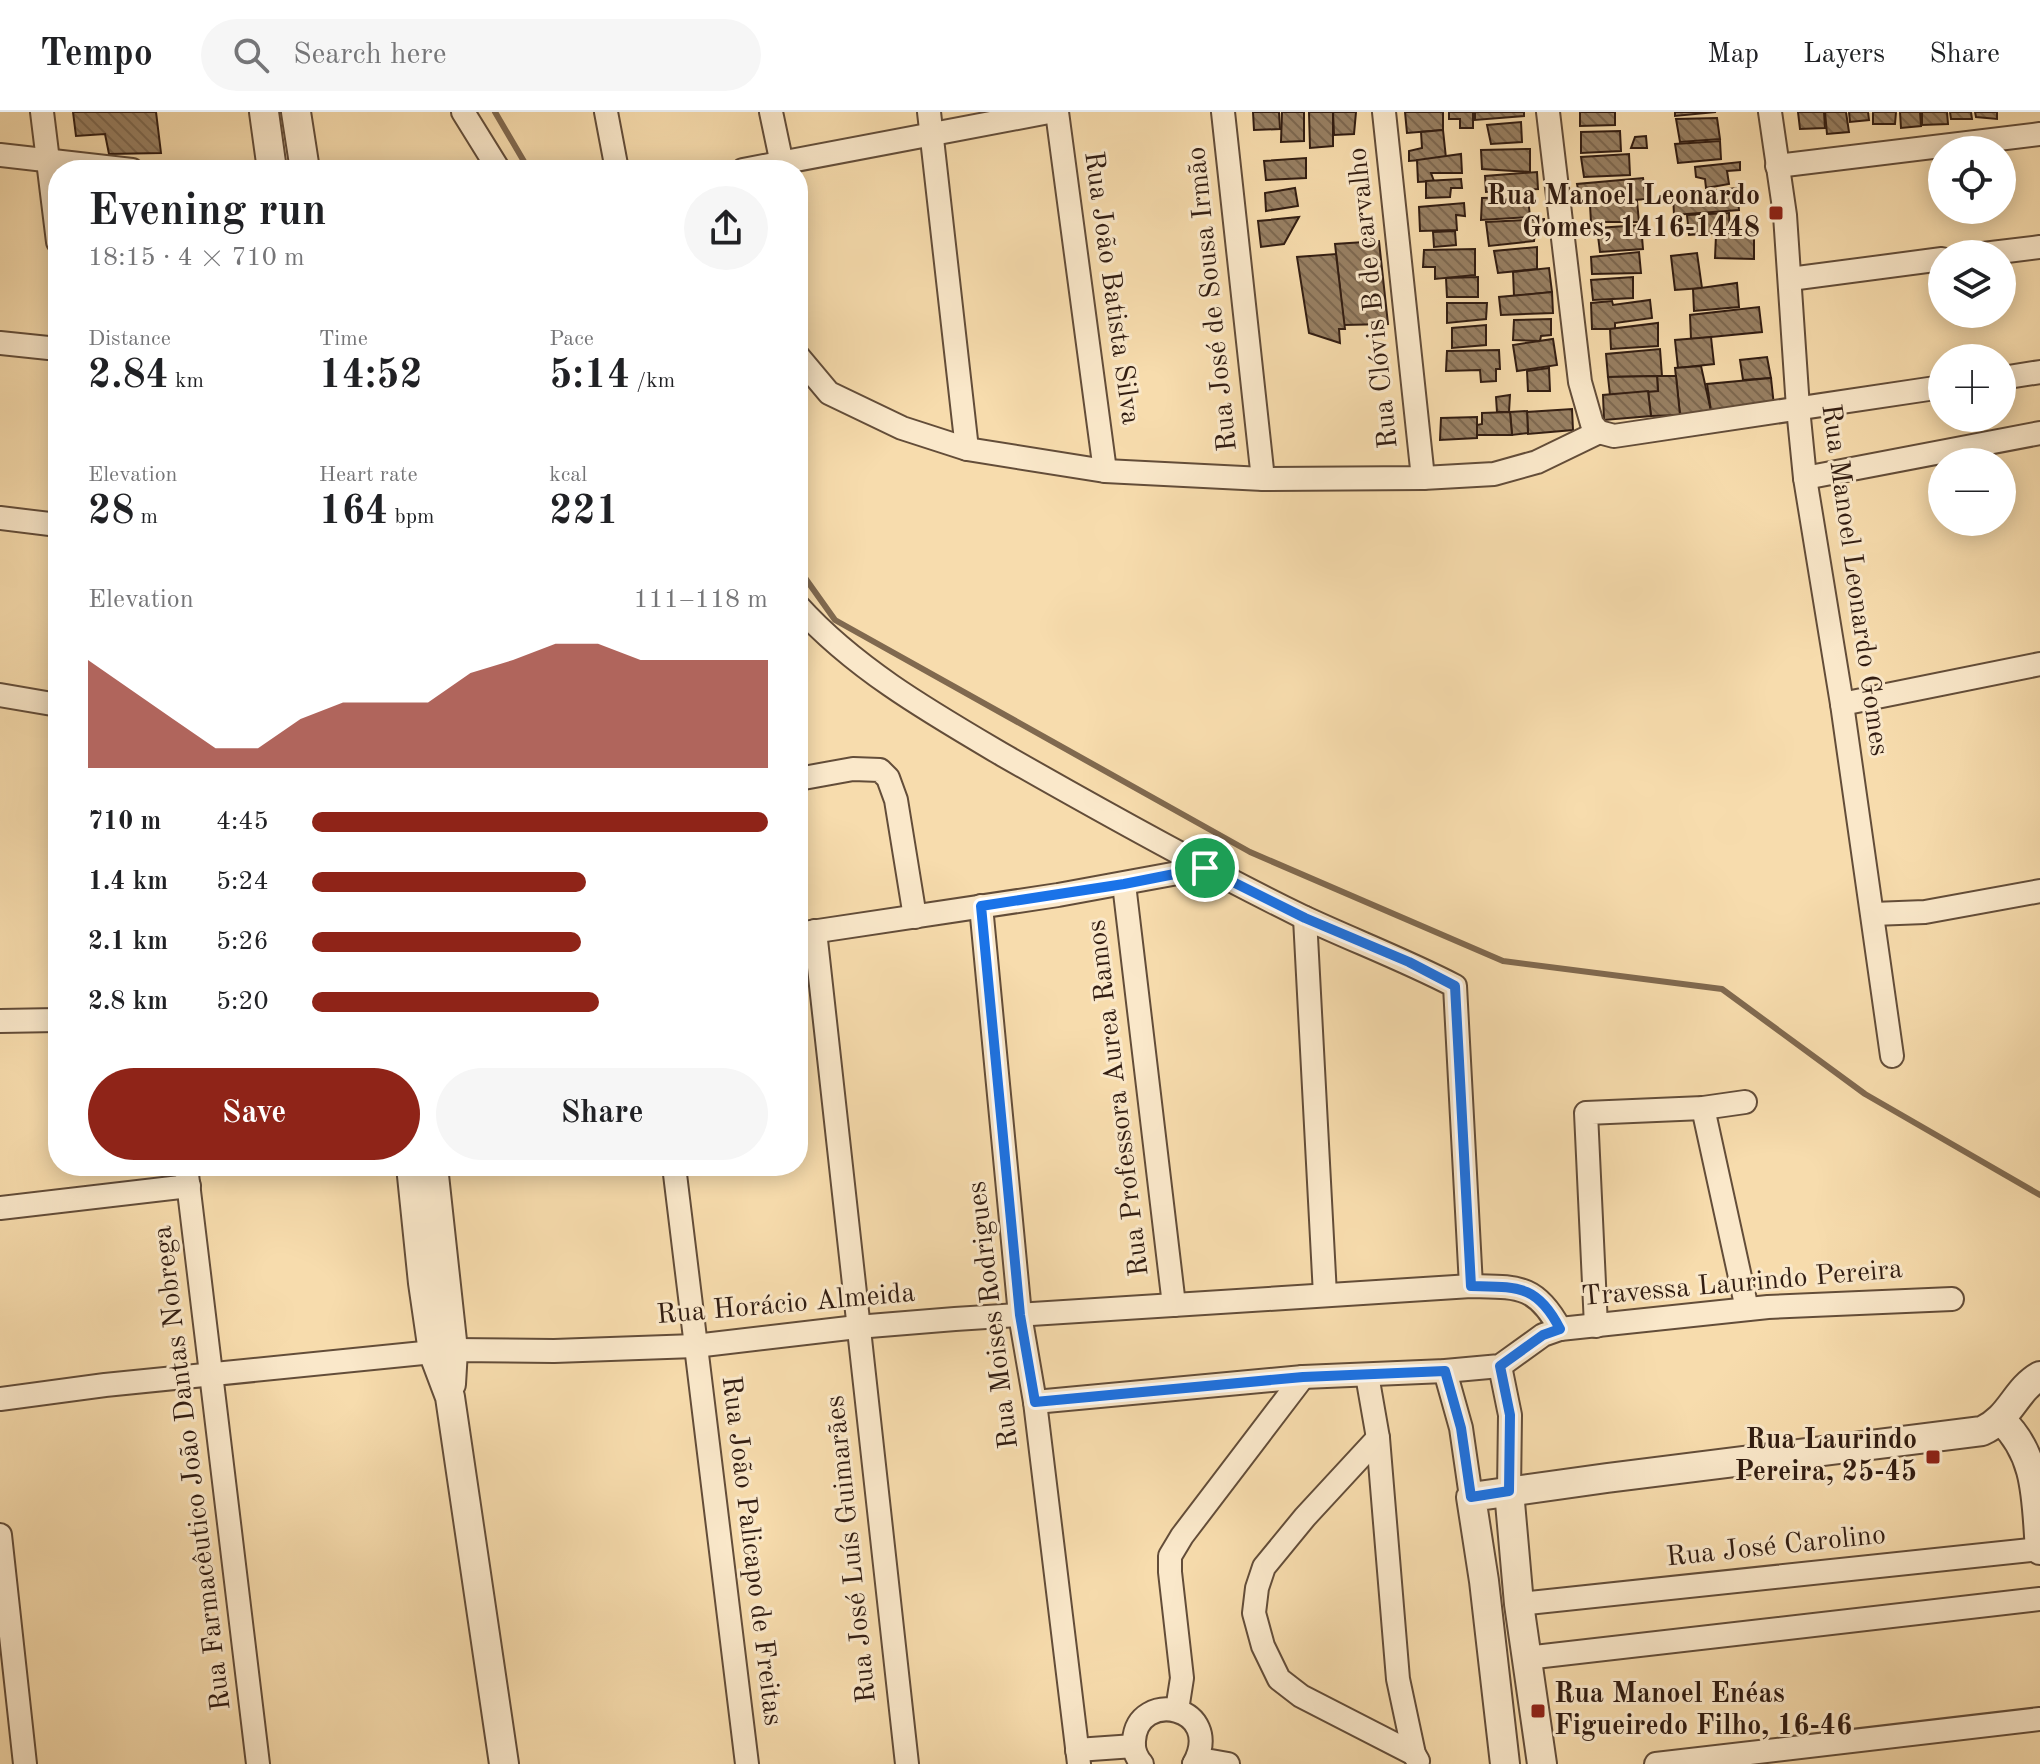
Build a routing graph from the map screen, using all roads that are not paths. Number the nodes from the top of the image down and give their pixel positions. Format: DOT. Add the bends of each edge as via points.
graph roads {
  1 [pos="42,112"];
  2 [pos="264,112"];
  3 [pos="296,112"];
  4 [pos="463,112"];
  5 [pos="606,112"];
  6 [pos="771,112"];
  7 [pos="929,112"];
  8 [pos="1049,112"];
  9 [pos="1057,112"];
  10 [pos="1223,112"];
  11 [pos="1384,112"];
  12 [pos="1548,112"];
  13 [pos="1770,112"];
  14 [pos="2040,134"];
  15 [pos="932,135"];
  16 [pos="0,155"];
  17 [pos="48,159"];
  18 [pos="56,160"];
  19 [pos="271,160"];
  20 [pos="303,160"];
  21 [pos="493,160"];
  22 [pos="615,160"];
  23 [pos="781,160"];
  24 [pos="803,160"];
  25 [pos="1777,166"];
  26 [pos="2040,247"];
  27 [pos="2016,250"];
  28 [pos="1928,261"];
  29 [pos="1790,279"];
  30 [pos="0,343"];
  31 [pos="48,348"];
  32 [pos="808,368"];
  33 [pos="2040,372"];
  34 [pos="2016,376"];
  35 [pos="1928,389"];
  36 [pos="1798,408"];
  37 [pos="1599,432"];
  38 [pos="2040,433"];
  39 [pos="967,449"];
  40 [pos="1105,471"];
  41 [pos="1423,478"];
  42 [pos="1805,478"];
  43 [pos="1263,479"];
  44 [pos="0,518"];
  45 [pos="48,524"];
  46 [pos="808,616"];
  47 [pos="2040,664"];
  48 [pos="0,695"];
  49 [pos="48,703"];
  50 [pos="1842,704"];
  51 [pos="808,777"];
  52 [pos="1205,868"];
  53 [pos="1124,884"];
  54 [pos="2040,891"];
  55 [pos="981,906"];
  56 [pos="1873,914"];
  57 [pos="915,917"];
  58 [pos="1305,918"];
  59 [pos="808,932"];
  60 [pos="808,947"];
  61 [pos="48,1020"];
  62 [pos="0,1021"];
  63 [pos="1892,1056"];
  64 [pos="1745,1102"];
  65 [pos="1703,1108"];
  66 [pos="187,1176"];
  67 [pos="412,1176"];
  68 [pos="434,1176"];
  69 [pos="675,1176"];
  70 [pos="0,1208"];
  71 [pos="1471,1286"];
  72 [pos="1325,1295"];
  73 [pos="1952,1299"];
  74 [pos="1174,1305"];
  75 [pos="1747,1309"];
  76 [pos="1020,1315"];
  77 [pos="1596,1326"];
  78 [pos="857,1327"];
  79 [pos="1560,1329"];
  80 [pos="695,1346"];
  81 [pos="443,1351"];
  82 [pos="1500,1366"];
  83 [pos="1445,1371"];
  84 [pos="210,1375"];
  85 [pos="1367,1375"];
  86 [pos="2040,1376"];
  87 [pos="1303,1377"];
  88 [pos="0,1399"];
  89 [pos="1035,1402"];
  90 [pos="2001,1420"];
  91 [pos="1378,1438"];
  92 [pos="1509,1491"];
  93 [pos="1471,1497"];
  94 [pos="0,1535"];
  95 [pos="2040,1549"];
  96 [pos="2040,1599"];
  97 [pos="1519,1604"];
  98 [pos="1526,1658"];
  99 [pos="1177,1710"];
  100 [pos="2040,1719"];
  101 [pos="1138,1755"];
  102 [pos="1078,1757"];
  103 [pos="1417,1759"];
  104 [pos="25,1764"];
  105 [pos="258,1764"];
  106 [pos="504,1764"];
  107 [pos="747,1764"];
  108 [pos="907,1764"];
  109 [pos="1194,1764"];
  110 [pos="1228,1764"];
  111 [pos="1505,1764"];
  112 [pos="1542,1764"];
  113 [pos="1656,1764"];
  1 -- 17 [label="street"];
  2 -- 19 [label="street"];
  3 -- 20 [label="street"];
  4 -- 21 [label="street"];
  5 -- 22 [label="street"];
  6 -- 23 [label="street"];
  7 -- 15 [label="street"];
  8 -- 15 [label="street"];
  9 -- 40 [label="street, Rua João Batista Silva"];
  10 -- 43 [label="street, Rua José de Sousa Irmão"];
  11 -- 41 [label="street, Rua Clóvis B de carvalho"];
  12 -- 37 [label="street" via="1580,382"];
  13 -- 25 [label="street, Rua Manoel Leonardo Gomes"];
  14 -- 25 [label="street"];
  15 -- 24 [label="street"];
  15 -- 39 [label="street"];
  16 -- 17 [label="street"];
  17 -- 18 [label="street"];
  25 -- 29 [label="street, Rua Manoel Leonardo Gomes"];
  26 -- 27 [label="street"];
  28 -- 29 [label="street"];
  29 -- 36 [label="street, Rua Manoel Leonardo Gomes"];
  30 -- 31 [label="street"];
  32 -- 39 [label="street" via="829,393 902,428"];
  33 -- 34 [label="street"];
  35 -- 36 [label="street"];
  36 -- 37 [label="street" via="1614,436"];
  36 -- 42 [label="street, Rua Manoel Leonardo Gomes"];
  37 -- 41 [label="street" via="1537,462 1494,474"];
  38 -- 42 [label="street"];
  39 -- 40 [label="street"];
  40 -- 43 [label="street"];
  41 -- 43 [label="street"];
  42 -- 50 [label="street, Rua Manoel Leonardo Gomes"];
  44 -- 45 [label="street"];
  46 -- 52 [label="street" via="905,696"];
  47 -- 50 [label="street"];
  48 -- 49 [label="street"];
  50 -- 56 [label="street, Rua Manoel Leonardo Gomes"];
  51 -- 57 [label="street" via="853,769 880,770 888,778"];
  52 -- 53 [label="street"];
  52 -- 58 [label="street"];
  53 -- 55 [label="street"];
  53 -- 74 [label="street, Rua Professora Aurea Ramos"];
  54 -- 56 [label="street" via="1925,912"];
  55 -- 57 [label="street"];
  55 -- 76 [label="street, Rua Moises Rodrigues"];
  56 -- 63 [label="street, Rua Manoel Leonardo Gomes"];
  57 -- 59 [label="street"];
  58 -- 71 [label="street" via="1455,986"];
  58 -- 72 [label="street"];
  60 -- 78 [label="street, Rua José Luís Guimarães"];
  61 -- 62 [label="street"];
  64 -- 65 [label="street"];
  65 -- 75 [label="street"];
  65 -- 77 [label="street" via="1586,1113"];
  66 -- 70 [label="street"];
  66 -- 84 [label="street, Rua Farmacêutico João Dantas Nobrega"];
  67 -- 81 [label="street" via="423,1283"];
  68 -- 81 [label="street"];
  69 -- 80 [label="street, Rua João Palicapo de Freitas"];
  71 -- 72 [label="street, Rua Horácio Almeida"];
  71 -- 79 [label="street, Rua Horácio Almeida" via="1530,1292 1549,1308"];
  72 -- 74 [label="street, Rua Horácio Almeida"];
  73 -- 75 [label="street, Travessa Laurindo Pereira"];
  74 -- 76 [label="street, Rua Horácio Almeida"];
  75 -- 77 [label="street, Travessa Laurindo Pereira"];
  76 -- 78 [label="street, Rua Horácio Almeida"];
  76 -- 89 [label="street, Rua Moises Rodrigues"];
  77 -- 79 [label="street, Travessa Laurindo Pereira"];
  78 -- 80 [label="street, Rua Horácio Almeida"];
  78 -- 108 [label="street, Rua José Luís Guimarães"];
  79 -- 82 [label="street, Travessa Laurindo Pereira"];
  80 -- 81 [label="street, Rua Horácio Almeida"];
  80 -- 107 [label="street, Rua João Palicapo de Freitas"];
  81 -- 84 [label="street, Rua Horácio Almeida"];
  81 -- 106 [label="street"];
  82 -- 83 [label="street"];
  82 -- 92 [label="street" via="1510,1415"];
  83 -- 85 [label="street"];
  83 -- 93 [label="street" via="1461,1428"];
  84 -- 88 [label="street, Rua Horácio Almeida"];
  84 -- 105 [label="street, Rua Farmacêutico João Dantas Nobrega"];
  85 -- 87 [label="street"];
  85 -- 91 [label="street"];
  86 -- 90 [label="street"];
  87 -- 89 [label="street"];
  87 -- 99 [label="street" via="1170,1556 1182,1678"];
  89 -- 102 [label="street, Rua Moises Rodrigues"];
  90 -- 92 [label="street" via="1982,1431"];
  90 -- 95 [label="street" via="2025,1448 2031,1466"];
  91 -- 103 [label="street" via="1398,1679"];
  91 -- 103 [label="street" via="1264,1567 1254,1613 1279,1679"];
  92 -- 93 [label="street"];
  92 -- 97 [label="street"];
  93 -- 111 [label="street"];
  94 -- 104 [label="street"];
  95 -- 97 [label="street, Rua José Carolino"];
  96 -- 98 [label="street"];
  97 -- 98 [label="street"];
  98 -- 112 [label="street"];
  99 -- 101 [label="street" via="1164,1708 1141,1721 1135,1733"];
  99 -- 109 [label="street" via="1198,1726 1200,1752"];
  100 -- 113 [label="street"];
  101 -- 102 [label="street"];
  109 -- 110 [label="street"];
}
